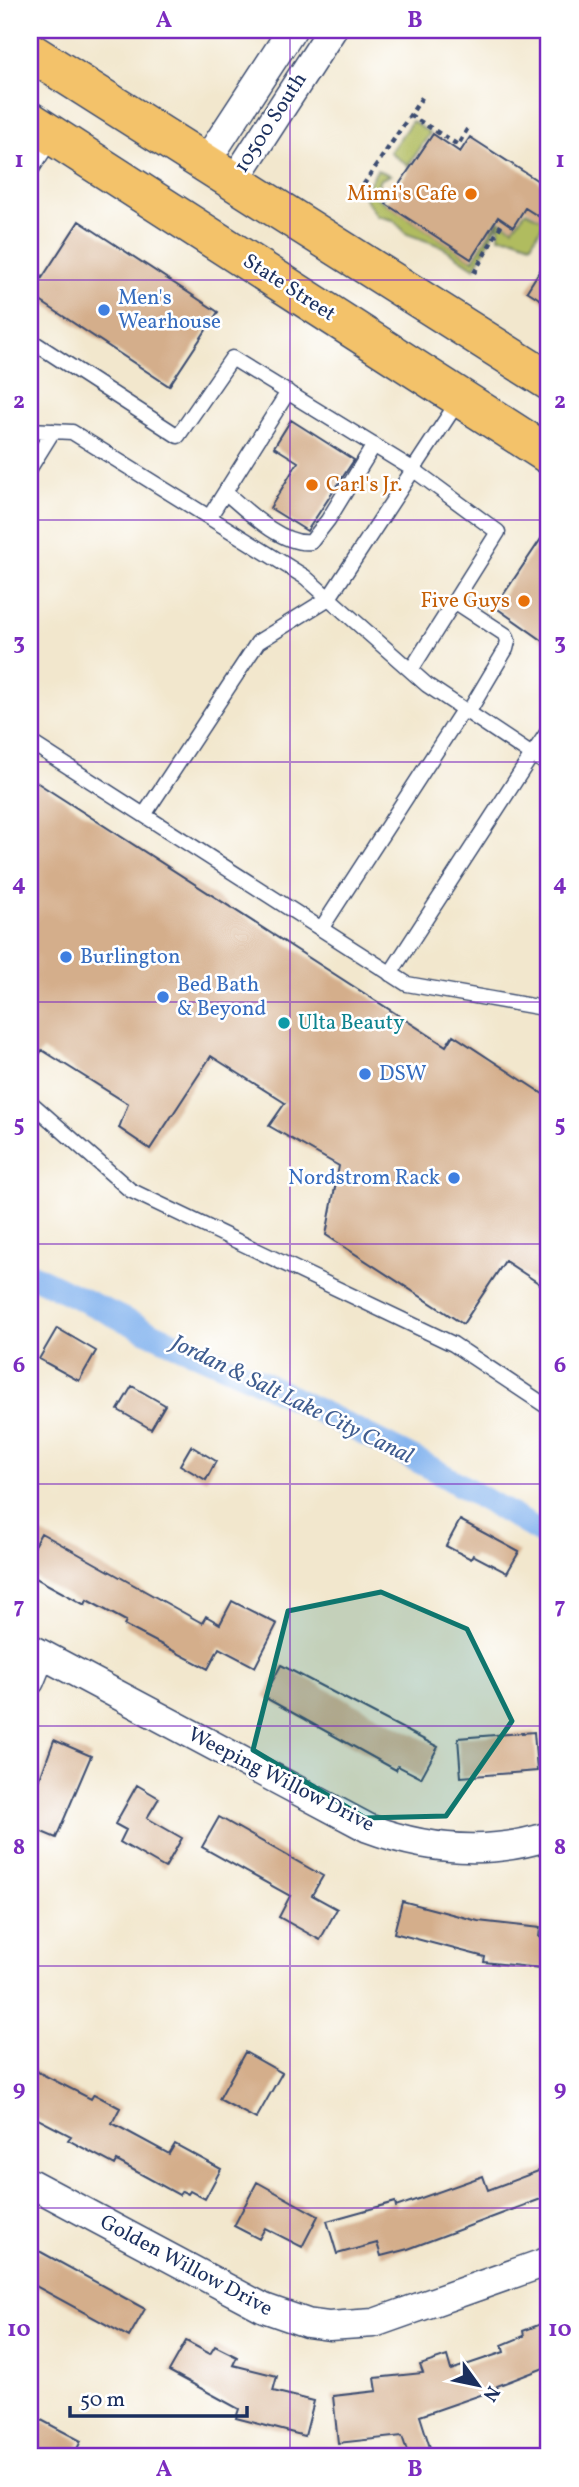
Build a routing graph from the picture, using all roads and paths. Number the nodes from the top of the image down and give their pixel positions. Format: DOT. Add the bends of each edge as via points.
graph roads {
  1 [pos="292,30"];
  2 [pos="332,30"];
  3 [pos="30,52"];
  4 [pos="423,96"];
  5 [pos="410,115"];
  6 [pos="469,126"];
  7 [pos="41,128"];
  8 [pos="30,172"];
  9 [pos="219,172"];
  10 [pos="358,193"];
  11 [pos="501,225"];
  12 [pos="474,273"];
  13 [pos="30,340"];
  14 [pos="549,381"];
  15 [pos="288,392"];
  16 [pos="460,399"];
  17 [pos="30,430"];
  18 [pos="53,431"];
  19 [pos="374,445"];
  20 [pos="549,455"];
  21 [pos="30,468"];
  22 [pos="414,470"];
  23 [pos="225,492"];
  24 [pos="210,516"];
  25 [pos="329,598"];
  26 [pos="454,601"];
  27 [pos="411,670"];
  28 [pos="466,711"];
  29 [pos="549,730"];
  30 [pos="30,742"];
  31 [pos="532,755"];
  32 [pos="549,765"];
  33 [pos="144,815"];
  34 [pos="321,929"];
  35 [pos="390,974"];
  36 [pos="549,1009"];
  37 [pos="30,1102"];
  38 [pos="549,1408"];
  39 [pos="35,1651"];
  40 [pos="30,1681"];
  41 [pos="549,1836"];
  42 [pos="30,2183"];
  43 [pos="549,2261"];
  1 -- 9 [label="street, 10500 South"];
  2 -- 9 [label="street, 10500 South"];
  3 -- 9 [label="main road"];
  4 -- 5 [label="path"];
  5 -- 6 [label="path" via="457,145"];
  5 -- 10 [label="path"];
  7 -- 8 [label="lane"];
  7 -- 16 [label="main road, State Street"];
  9 -- 14 [label="main road"];
  11 -- 12 [label="path"];
  13 -- 15 [label="lane" via="178,436 232,358"];
  15 -- 19 [label="lane"];
  15 -- 23 [label="lane"];
  16 -- 20 [label="main road, State Street"];
  16 -- 22 [label="lane"];
  17 -- 18 [label="lane"];
  18 -- 21 [label="lane"];
  18 -- 24 [label="lane" via="72,432"];
  19 -- 22 [label="lane"];
  19 -- 23 [label="lane" via="311,542 288,539"];
  22 -- 25 [label="lane"];
  22 -- 26 [label="lane" via="498,531"];
  23 -- 24 [label="lane"];
  24 -- 25 [label="lane" via="305,577"];
  25 -- 27 [label="lane"];
  25 -- 33 [label="lane" via="258,642"];
  26 -- 27 [label="lane"];
  26 -- 28 [label="lane" via="506,635 508,641"];
  27 -- 28 [label="lane"];
  28 -- 31 [label="lane"];
  28 -- 34 [label="lane"];
  29 -- 31 [label="lane"];
  30 -- 33 [label="lane"];
  31 -- 32 [label="lane"];
  31 -- 35 [label="lane"];
  33 -- 34 [label="lane"];
  34 -- 35 [label="lane"];
  35 -- 36 [label="lane" via="407,985"];
  37 -- 38 [label="lane" via="130,1190 453,1344"];
  39 -- 40 [label="street"];
  39 -- 41 [label="street, Weeping Willow Drive" via="368,1828 395,1838 481,1849"];
  42 -- 43 [label="street, Golden Willow Drive" via="264,2308 306,2323 374,2323"];
}
